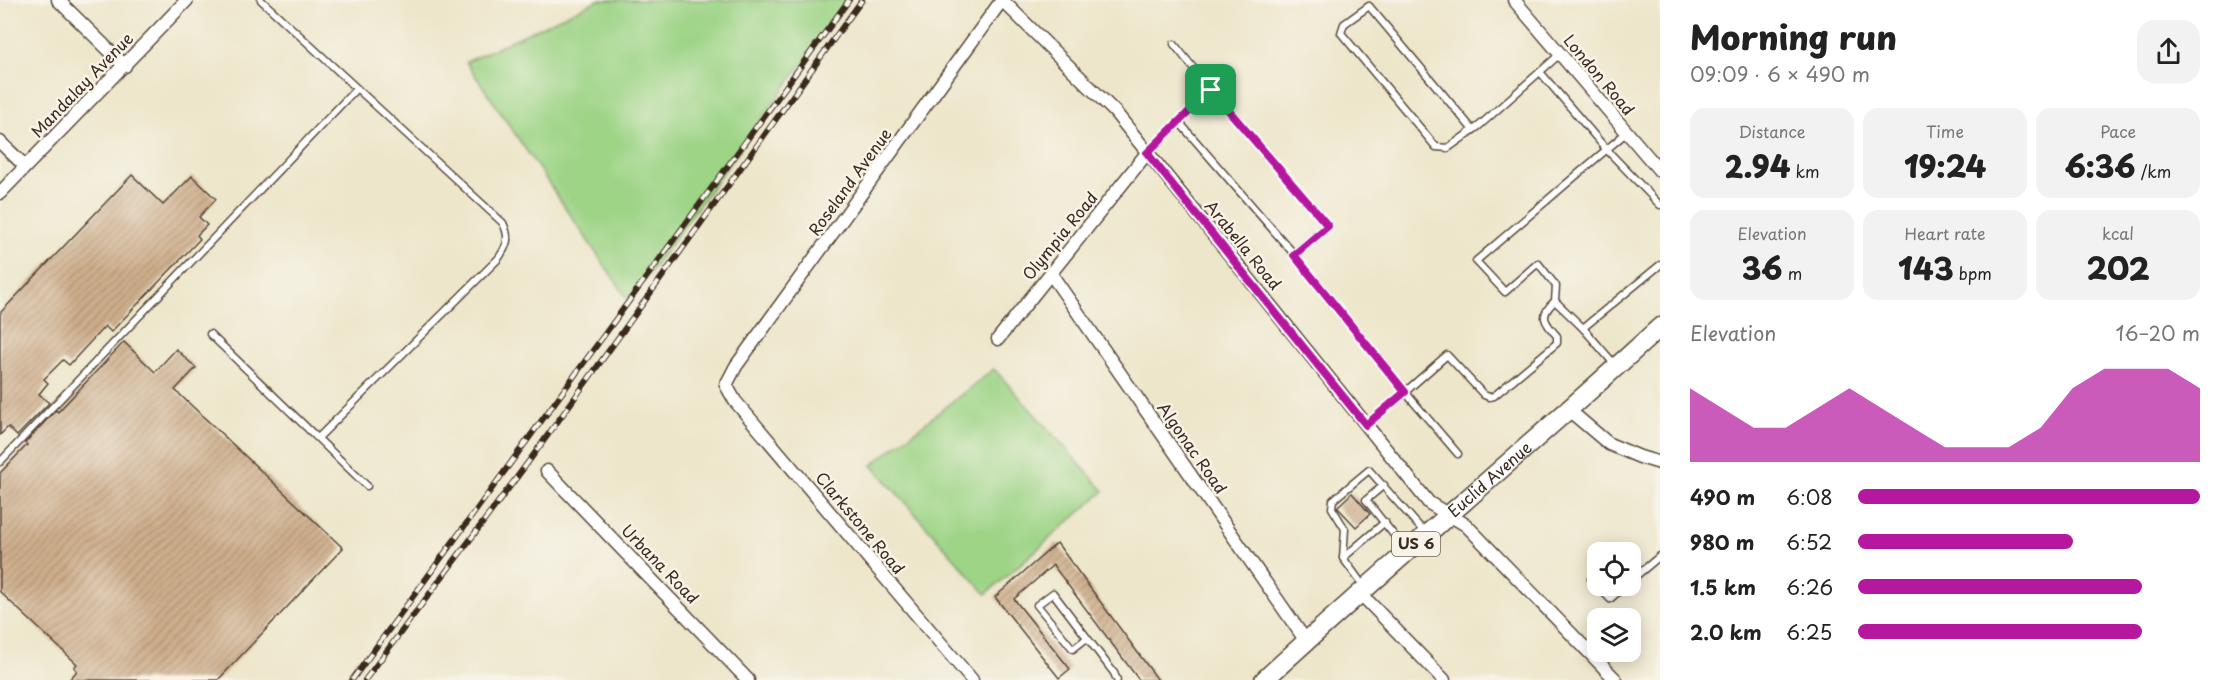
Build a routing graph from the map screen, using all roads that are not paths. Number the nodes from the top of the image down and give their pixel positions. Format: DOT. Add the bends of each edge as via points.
graph roads {
  1 [pos="58,0"];
  2 [pos="186,0"];
  3 [pos="261,0"];
  4 [pos="1002,0"];
  5 [pos="1364,0"];
  6 [pos="1514,0"];
  7 [pos="1369,6"];
  8 [pos="1174,44"];
  9 [pos="1560,54"];
  10 [pos="125,66"];
  11 [pos="1540,72"];
  12 [pos="356,89"];
  13 [pos="1211,90"];
  14 [pos="1179,122"];
  15 [pos="1473,130"];
  16 [pos="1627,132"];
  17 [pos="0,142"];
  18 [pos="1607,150"];
  19 [pos="1147,153"];
  20 [pos="25,166"];
  21 [pos="1660,171"];
  22 [pos="0,193"];
  23 [pos="1660,205"];
  24 [pos="1294,255"];
  25 [pos="1660,265"];
  26 [pos="1051,274"];
  27 [pos="1555,301"];
  28 [pos="1660,327"];
  29 [pos="1583,328"];
  30 [pos="210,334"];
  31 [pos="998,339"];
  32 [pos="1617,367"];
  33 [pos="726,385"];
  34 [pos="1405,392"];
  35 [pos="1570,411"];
  36 [pos="1366,425"];
  37 [pos="318,438"];
  38 [pos="1458,454"];
  39 [pos="0,462"];
  40 [pos="1660,463"];
  41 [pos="547,471"];
  42 [pos="1384,485"];
  43 [pos="367,486"];
  44 [pos="1450,516"];
  45 [pos="1384,522"];
  46 [pos="1427,535"];
  47 [pos="1407,552"];
  48 [pos="1660,556"];
  49 [pos="1343,558"];
  50 [pos="1641,572"];
  51 [pos="1362,591"];
  52 [pos="1087,638"];
  53 [pos="1306,641"];
  54 [pos="748,680"];
  55 [pos="972,680"];
  56 [pos="1117,680"];
  57 [pos="1264,680"];
  58 [pos="1444,680"];
  59 [pos="1616,680"];
  1 -- 10 [label="street"];
  2 -- 10 [label="street, Mandalay Avenue"];
  3 -- 12 [label="lane"];
  4 -- 19 [label="street, Arabella Road" via="1115,112"];
  4 -- 33 [label="street, Roseland Avenue"];
  5 -- 7 [label="lane"];
  6 -- 9 [label="street, London Road"];
  7 -- 15 [label="lane"];
  7 -- 15 [label="lane" via="1344,24 1341,33 1436,147 1448,148"];
  8 -- 13 [label="lane"];
  9 -- 11 [label="lane"];
  9 -- 16 [label="street, London Road"];
  10 -- 20 [label="street, Mandalay Avenue"];
  11 -- 15 [label="lane"];
  11 -- 18 [label="lane"];
  12 -- 37 [label="lane" via="503,223 508,245"];
  12 -- 39 [label="lane"];
  13 -- 14 [label="lane"];
  13 -- 24 [label="lane" via="1328,226"];
  14 -- 19 [label="lane"];
  14 -- 24 [label="lane"];
  16 -- 18 [label="lane"];
  16 -- 21 [label="street, London Road"];
  17 -- 20 [label="street"];
  18 -- 23 [label="lane"];
  18 -- 27 [label="lane" via="1476,261 1505,292 1538,263 1556,286"];
  19 -- 26 [label="street, Olympia Road"];
  19 -- 36 [label="street, Arabella Road"];
  20 -- 22 [label="street, Mandalay Avenue"];
  24 -- 34 [label="lane"];
  25 -- 29 [label="lane"];
  26 -- 31 [label="street, Olympia Road"];
  26 -- 53 [label="street, Algonac Road"];
  27 -- 29 [label="lane"];
  27 -- 34 [label="lane" via="1544,316 1557,336 1557,343 1494,396 1484,395 1447,355"];
  28 -- 32 [label="main road, Euclid Avenue / US 6"];
  29 -- 32 [label="lane"];
  30 -- 37 [label="lane"];
  32 -- 35 [label="main road, Euclid Avenue / US 6"];
  33 -- 55 [label="street, Clarkstone Road" via="735,402"];
  34 -- 36 [label="lane"];
  34 -- 38 [label="lane"];
  35 -- 40 [label="street" via="1609,444"];
  35 -- 44 [label="main road, Euclid Avenue / US 6"];
  36 -- 44 [label="street, Arabella Road" via="1429,503"];
  37 -- 43 [label="lane"];
  41 -- 54 [label="street, Urbana Road"];
  42 -- 45 [label="lane" via="1366,500"];
  42 -- 46 [label="lane"];
  42 -- 49 [label="lane" via="1369,470 1333,500 1332,508 1346,529"];
  44 -- 46 [label="main road, Euclid Avenue / US 6"];
  44 -- 59 [label="street, Arabella Road" via="1466,525"];
  45 -- 47 [label="lane"];
  45 -- 49 [label="lane"];
  46 -- 47 [label="main road, Euclid Avenue / US 6"];
  47 -- 51 [label="main road, Euclid Avenue / US 6"];
  48 -- 50 [label="lane"];
  49 -- 51 [label="lane"];
  51 -- 53 [label="main road, Euclid Avenue / US 6"];
  51 -- 58 [label="street"];
  52 -- 52 [label="lane" via="1053,593 1037,605 1073,649"];
  52 -- 56 [label="lane"];
  53 -- 57 [label="main road, Euclid Avenue / US 6"];
}
